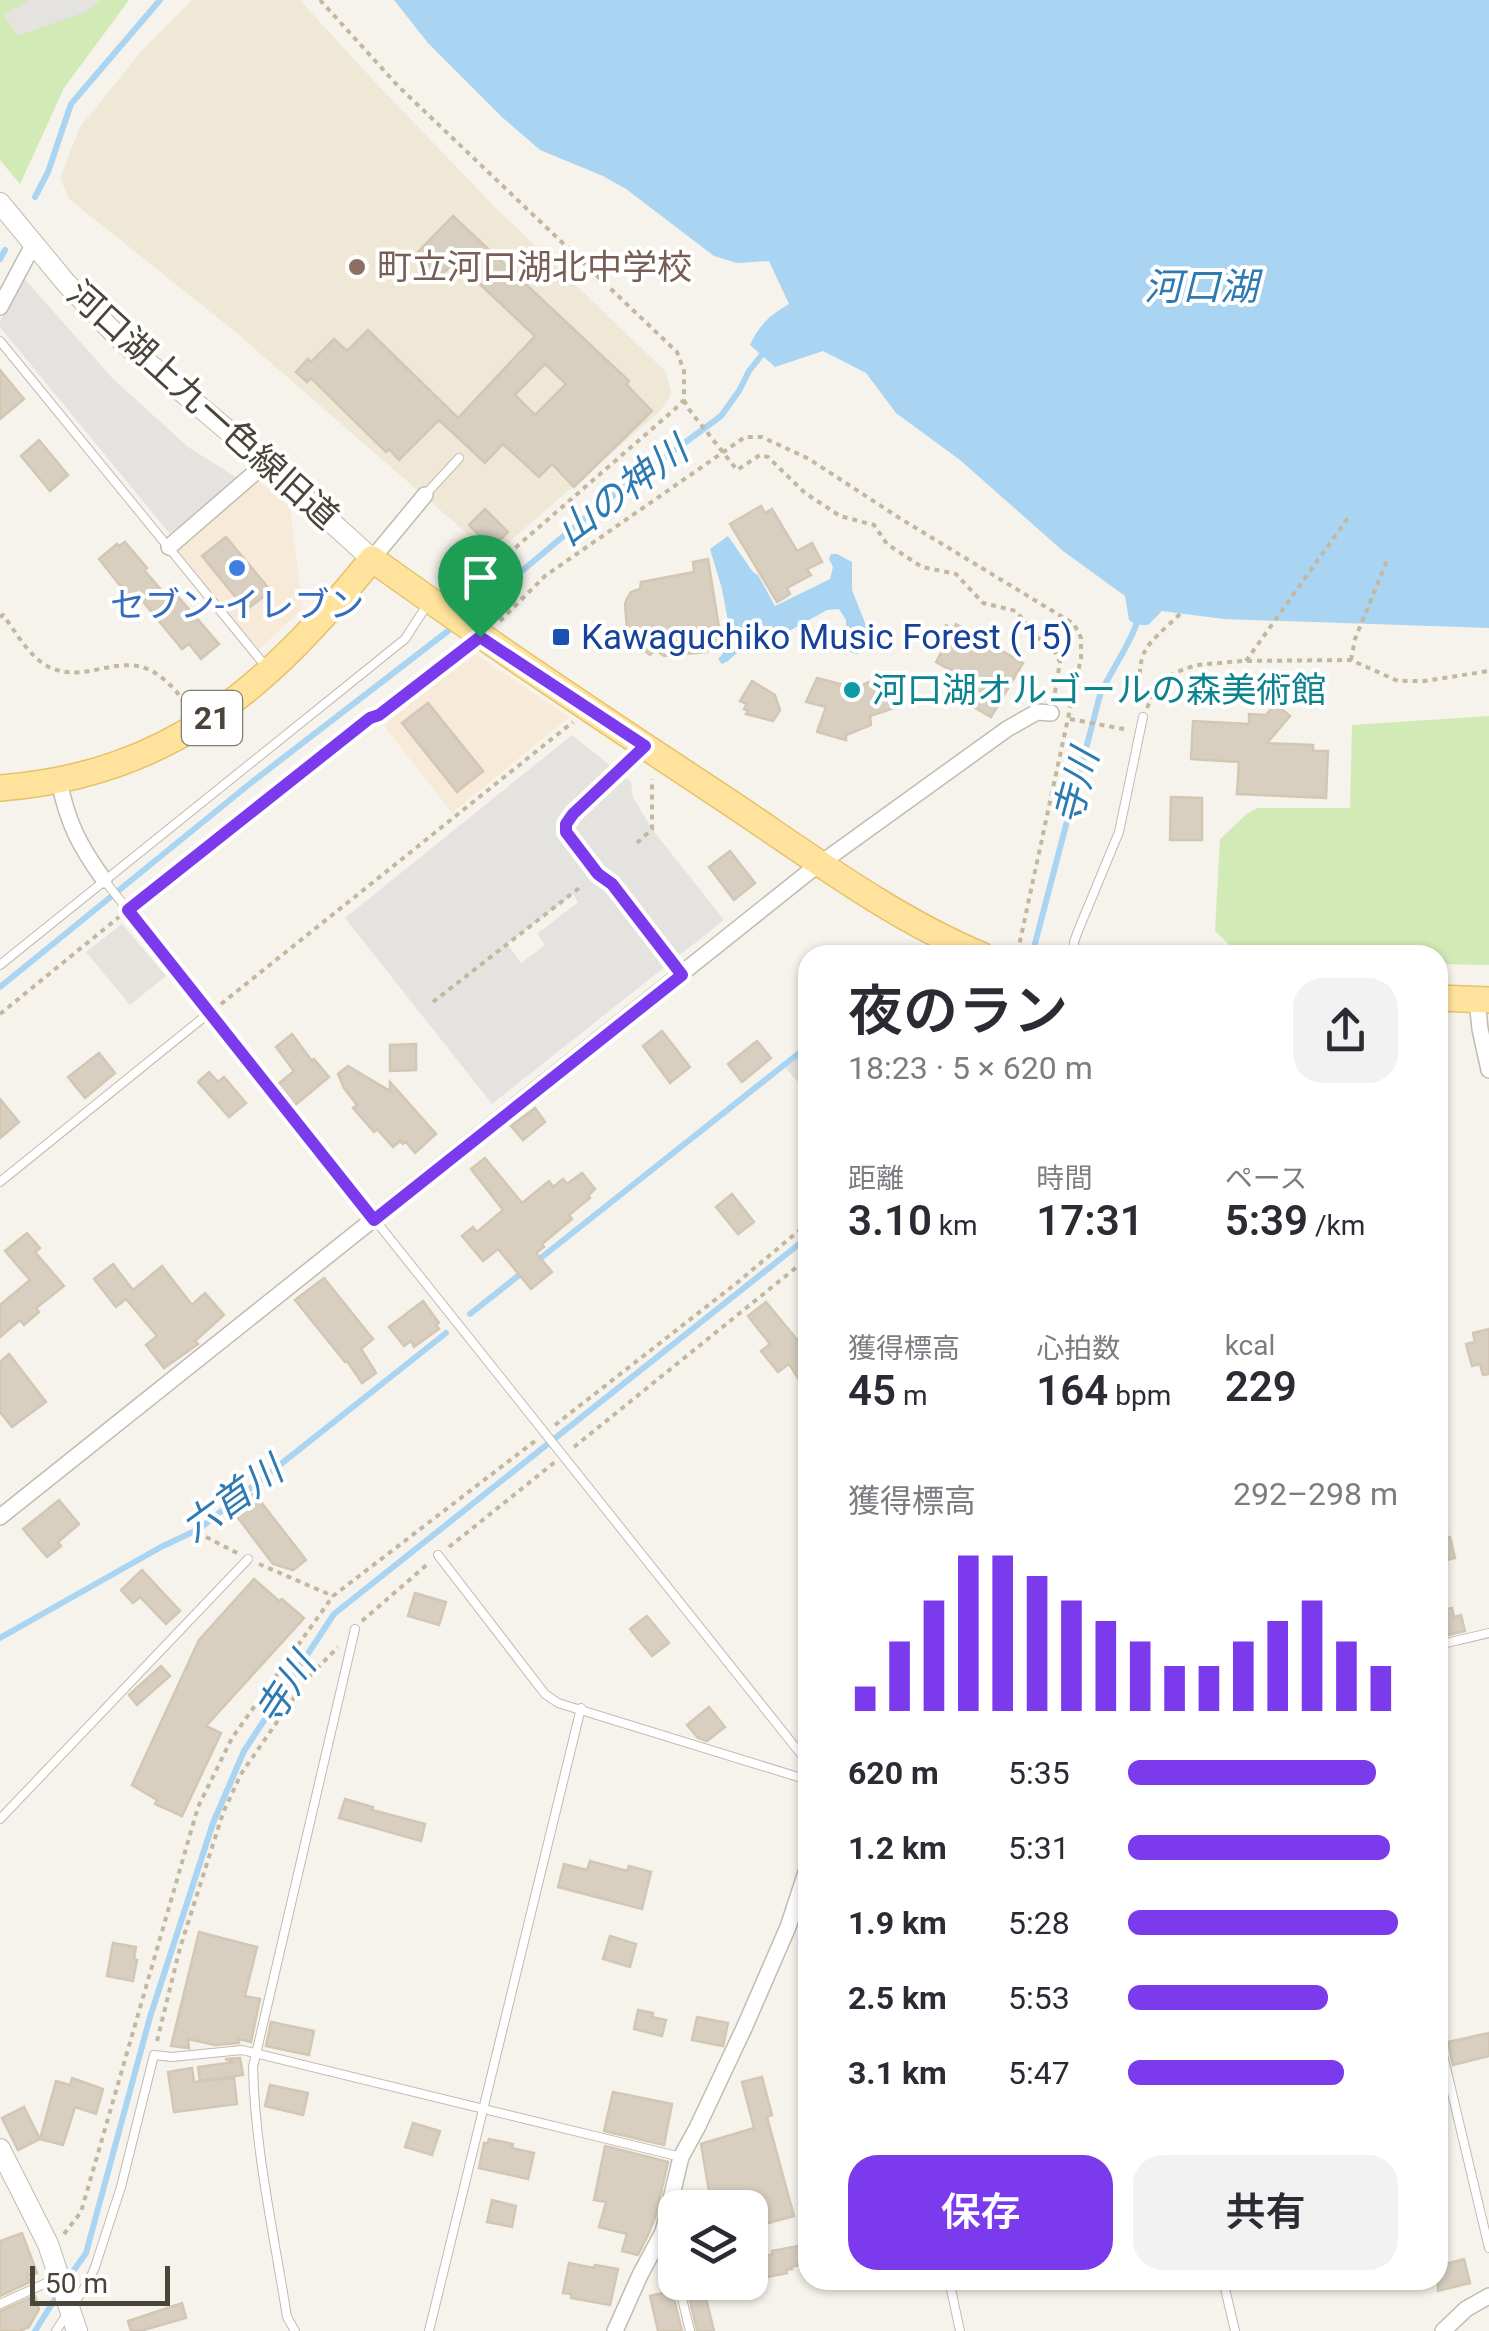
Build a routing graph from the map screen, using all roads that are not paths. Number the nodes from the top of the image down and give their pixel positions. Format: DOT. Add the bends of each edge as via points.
graph roads {
  1 [pos="0,203"];
  2 [pos="33,245"];
  3 [pos="0,308"];
  4 [pos="0,341"];
  5 [pos="460,458"];
  6 [pos="266,463"];
  7 [pos="425,495"];
  8 [pos="169,547"];
  9 [pos="372,558"];
  10 [pos="439,601"];
  11 [pos="482,632"];
  12 [pos="270,671"];
  13 [pos="1051,713"];
  14 [pos="379,715"];
  15 [pos="1143,720"];
  16 [pos="650,758"];
  17 [pos="59,781"];
  18 [pos="0,788"];
  19 [pos="820,863"];
  20 [pos="106,883"];
  21 [pos="946,945"];
  22 [pos="1074,945"];
  23 [pos="0,965"];
  24 [pos="682,975"];
  25 [pos="1448,998"];
  26 [pos="1483,1000"];
  27 [pos="209,1014"];
  28 [pos="1489,1070"];
  29 [pos="0,1182"];
  30 [pos="374,1220"];
  31 [pos="0,1517"];
  32 [pos="438,1556"];
  33 [pos="248,1559"];
  34 [pos="355,1629"];
  35 [pos="1489,1633"];
  36 [pos="1448,1643"];
  37 [pos="582,1708"];
  38 [pos="798,1750"];
  39 [pos="798,1777"];
  40 [pos="0,1819"];
  41 [pos="798,1900"];
  42 [pos="255,2052"];
  43 [pos="1448,2076"];
  44 [pos="484,2109"];
  45 [pos="0,2149"];
  46 [pos="681,2157"];
  47 [pos="673,2190"];
  48 [pos="658,2242"];
  49 [pos="1489,2248"];
  50 [pos="60,2277"];
  51 [pos="950,2290"];
  52 [pos="1225,2290"];
  53 [pos="1489,2296"];
  54 [pos="682,2300"];
  55 [pos="0,2304"];
  56 [pos="69,2306"];
  57 [pos="56,2331"];
  58 [pos="77,2331"];
  59 [pos="295,2331"];
  60 [pos="429,2331"];
  61 [pos="615,2331"];
  62 [pos="690,2331"];
  63 [pos="960,2331"];
  64 [pos="1235,2331"];
  65 [pos="1443,2331"];
  1 -- 2 [label="street, 河口湖上九一色線旧道"];
  2 -- 3 [label="street"];
  2 -- 6 [label="street, 河口湖上九一色線旧道" via="121,340"];
  4 -- 8 [label="lane"];
  5 -- 7 [label="lane"];
  6 -- 8 [label="street"];
  6 -- 9 [label="street, 河口湖上九一色線旧道"];
  7 -- 9 [label="street"];
  8 -- 12 [label="lane"];
  9 -- 10 [label="main road"];
  9 -- 12 [label="main road, 21"];
  10 -- 11 [label="main road"];
  10 -- 20 [label="lane" via="405,639"];
  11 -- 14 [label="lane"];
  11 -- 16 [label="main road"];
  12 -- 17 [label="main road, 21" via="235,702 152,751"];
  13 -- 19 [label="street" via="1037,712 1006,729"];
  15 -- 22 [label="lane" via="1119,832"];
  16 -- 19 [label="main road"];
  16 -- 24 [label="lane" via="573,814 566,832"];
  17 -- 18 [label="main road, 21"];
  17 -- 20 [label="street" via="76,839"];
  19 -- 21 [label="main road"];
  19 -- 24 [label="street"];
  20 -- 23 [label="lane"];
  20 -- 27 [label="lane"];
  24 -- 30 [label="street"];
  25 -- 26 [label="main road"];
  26 -- 28 [label="street" via="1480,1030"];
  27 -- 29 [label="lane"];
  27 -- 30 [label="lane"];
  30 -- 31 [label="street"];
  30 -- 38 [label="lane"];
  32 -- 37 [label="lane" via="544,1694"];
  33 -- 40 [label="lane"];
  34 -- 42 [label="lane"];
  35 -- 36 [label="lane"];
  37 -- 39 [label="lane"];
  37 -- 44 [label="lane"];
  41 -- 46 [label="street"];
  42 -- 44 [label="lane"];
  42 -- 56 [label="lane" via="154,2055 95,2267"];
  42 -- 59 [label="lane" via="254,2110"];
  43 -- 49 [label="lane"];
  44 -- 46 [label="lane"];
  44 -- 60 [label="lane"];
  45 -- 50 [label="street"];
  46 -- 47 [label="street"];
  48 -- 61 [label="street"];
  50 -- 55 [label="lane"];
  50 -- 56 [label="street"];
  51 -- 63 [label="lane"];
  52 -- 64 [label="lane"];
  53 -- 65 [label="street"];
  54 -- 62 [label="lane"];
  56 -- 57 [label="lane"];
  56 -- 58 [label="street"];
}
